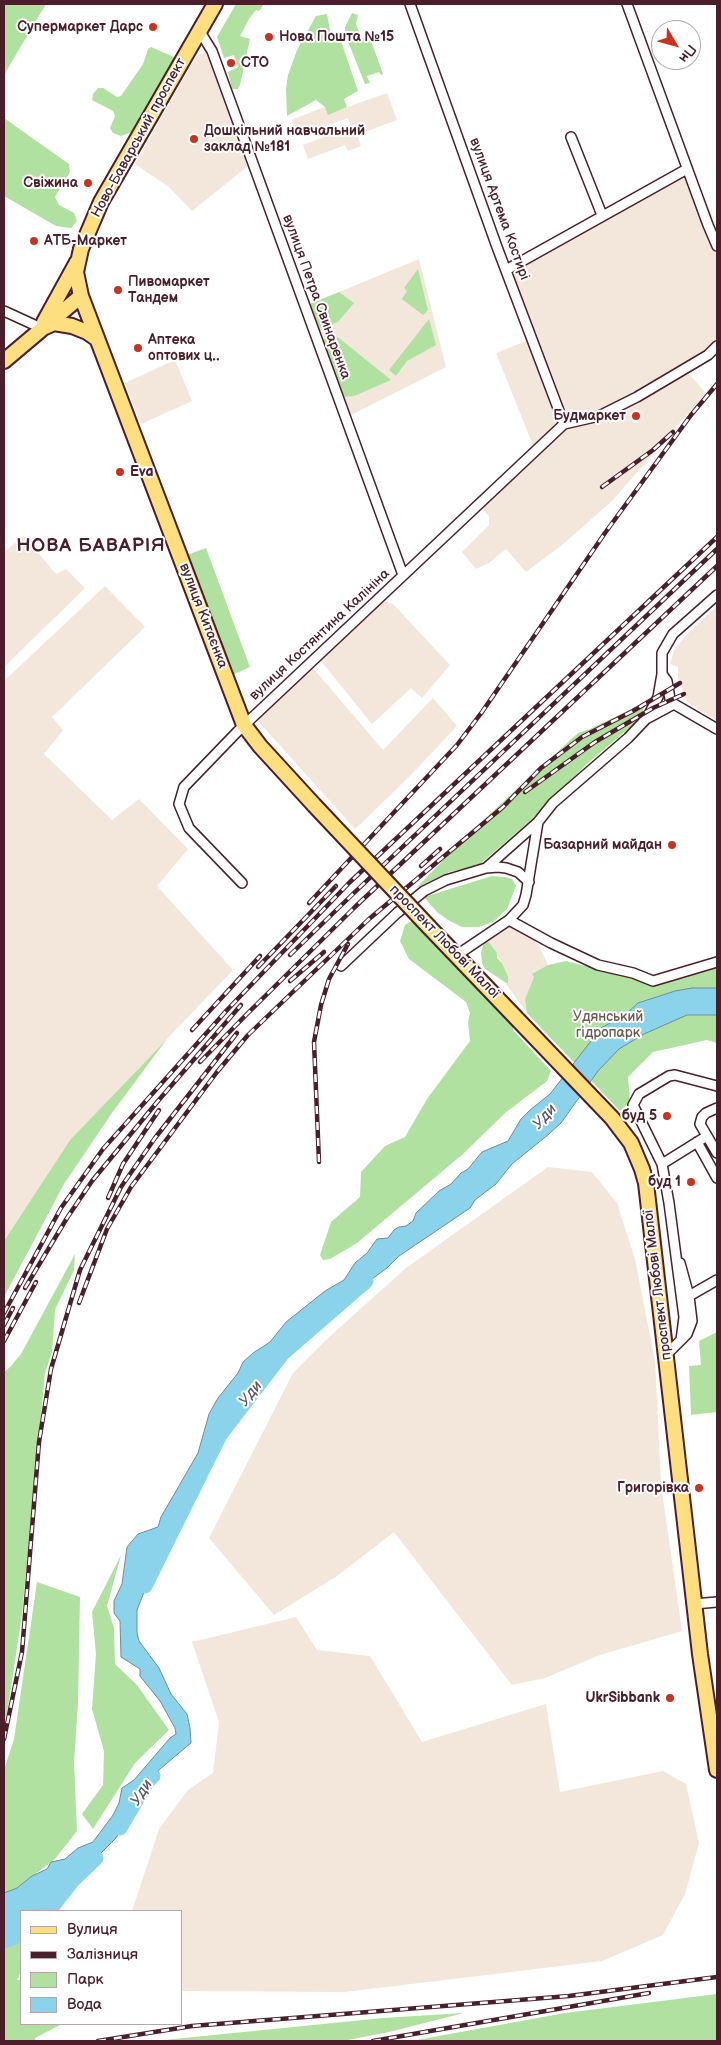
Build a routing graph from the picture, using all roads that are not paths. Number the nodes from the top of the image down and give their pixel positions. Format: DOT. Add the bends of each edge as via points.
graph roads {
  1 [pos="215,4"];
  2 [pos="410,4"];
  3 [pos="637,4"];
  4 [pos="628,7"];
  5 [pos="199,30"];
  6 [pos="571,137"];
  7 [pos="687,169"];
  8 [pos="602,215"];
  9 [pos="717,246"];
  10 [pos="78,259"];
  11 [pos="506,270"];
  12 [pos="81,296"];
  13 [pos="4,311"];
  14 [pos="41,328"];
  15 [pos="97,339"];
  16 [pos="717,346"];
  17 [pos="4,361"];
  18 [pos="564,424"];
  19 [pos="403,576"];
  20 [pos="717,595"];
  21 [pos="662,674"];
  22 [pos="674,704"];
  23 [pos="647,718"];
  24 [pos="244,725"];
  25 [pos="717,729"];
  26 [pos="314,805"];
  27 [pos="538,822"];
  28 [pos="486,868"];
  29 [pos="242,882"];
  30 [pos="529,882"];
  31 [pos="509,920"];
  32 [pos="457,955"];
  33 [pos="717,962"];
  34 [pos="341,966"];
  35 [pos="717,1086"];
  36 [pos="717,1108"];
  37 [pos="708,1136"];
  38 [pos="697,1142"];
  39 [pos="717,1153"];
  40 [pos="662,1164"];
  41 [pos="717,1178"];
  42 [pos="674,1249"];
  43 [pos="717,1280"];
  44 [pos="689,1296"];
  45 [pos="681,1340"];
  46 [pos="666,1355"];
  47 [pos="717,1602"];
  48 [pos="694,1604"];
  49 [pos="717,1770"];
  1 -- 5 [label="main road, Ново-Баварський проспект"];
  2 -- 11 [label="street, вулиця Артема Костирі"];
  3 -- 4 [label="street"];
  4 -- 7 [label="street"];
  5 -- 10 [label="main road, Ново-Баварський проспект" via="101,202"];
  5 -- 19 [label="street, вулиця Петра Свинаренка" via="212,52"];
  6 -- 8 [label="street"];
  7 -- 8 [label="street"];
  7 -- 9 [label="street"];
  8 -- 11 [label="street"];
  10 -- 12 [label="main road, Ново-Баварський проспект" via="76,272"];
  10 -- 14 [label="main road"];
  11 -- 18 [label="street, вулиця Артема Костирі"];
  12 -- 14 [label="main road"];
  12 -- 15 [label="main road, вулиця Китаєнка"];
  13 -- 14 [label="street"];
  14 -- 15 [label="main road" via="60,323"];
  14 -- 17 [label="main road"];
  15 -- 24 [label="main road, вулиця Китаєнка"];
  16 -- 18 [label="street" via="708,355 637,398 599,416"];
  18 -- 19 [label="street, вулиця Костянтина Калініна"];
  19 -- 24 [label="street, вулиця Костянтина Калініна"];
  20 -- 21 [label="street" via="673,634 662,653"];
  21 -- 22 [label="street"];
  21 -- 23 [label="street" via="658,697"];
  22 -- 23 [label="street"];
  22 -- 25 [label="street"];
  23 -- 27 [label="street"];
  24 -- 26 [label="main road, вулиця Китаєнка"];
  24 -- 29 [label="street, вулиця Костянтина Калініна" via="184,787 179,804 189,828"];
  26 -- 32 [label="main road, проспект Любові Малої, bridge"];
  27 -- 28 [label="street"];
  27 -- 30 [label="street"];
  28 -- 30 [label="street" via="506,868 518,872"];
  28 -- 34 [label="street" via="446,880 424,891"];
  30 -- 31 [label="street" via="523,905"];
  31 -- 32 [label="street"];
  31 -- 33 [label="street" via="604,968 652,981"];
  32 -- 46 [label="main road, проспект Любові Малої" via="612,1118 631,1143 646,1182"];
  35 -- 40 [label="street" via="675,1075 635,1099 633,1105"];
  36 -- 37 [label="street" via="702,1117 700,1124"];
  37 -- 38 [label="street"];
  37 -- 39 [label="street"];
  38 -- 40 [label="street"];
  38 -- 41 [label="street"];
  40 -- 42 [label="street"];
  42 -- 44 [label="street"];
  42 -- 45 [label="street" via="684,1317"];
  43 -- 44 [label="street"];
  44 -- 45 [label="street" via="692,1321 688,1334"];
  45 -- 46 [label="street"];
  46 -- 48 [label="main road, проспект Любові Малої"];
  47 -- 48 [label="street"];
  48 -- 49 [label="main road, проспект Любові Малої"];
}
